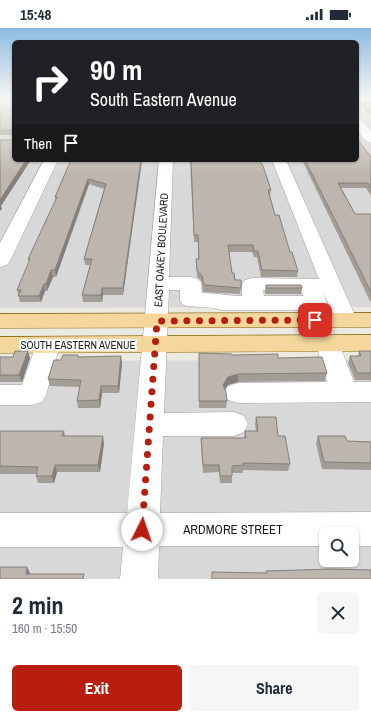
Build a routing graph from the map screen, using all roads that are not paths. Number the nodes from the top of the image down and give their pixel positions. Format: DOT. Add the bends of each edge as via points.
graph roads {
  1 [pos="359,124"];
  2 [pos="371,139"];
  3 [pos="359,140"];
  4 [pos="50,162"];
  5 [pos="166,162"];
  6 [pos="280,162"];
  7 [pos="0,261"];
  8 [pos="159,284"];
  9 [pos="331,285"];
  10 [pos="310,286"];
  11 [pos="249,309"];
  12 [pos="283,312"];
  13 [pos="346,320"];
  14 [pos="371,320"];
  15 [pos="0,321"];
  16 [pos="156,333"];
  17 [pos="371,343"];
  18 [pos="328,344"];
  19 [pos="48,345"];
  20 [pos="0,346"];
  21 [pos="344,392"];
  22 [pos="371,392"];
  23 [pos="238,393"];
  24 [pos="0,395"];
  25 [pos="234,424"];
  26 [pos="150,425"];
  27 [pos="371,529"];
  28 [pos="0,530"];
  29 [pos="142,530"];
  30 [pos="139,579"];
  1 -- 2 [label="street"];
  2 -- 3 [label="street"];
  4 -- 7 [label="street"];
  5 -- 8 [label="street, EAST OAKEY BOULEVARD"];
  6 -- 9 [label="street"];
  8 -- 11 [label="street" via="191,283 192,300 216,300"];
  8 -- 16 [label="street, EAST OAKEY BOULEVARD"];
  9 -- 10 [label="street"];
  9 -- 13 [label="street"];
  10 -- 11 [label="street" via="252,284"];
  10 -- 12 [label="street" via="316,304"];
  11 -- 12 [label="main road, SOUTH EASTERN AVENUE"];
  11 -- 16 [label="main road, SOUTH EASTERN AVENUE"];
  12 -- 13 [label="main road, SOUTH EASTERN AVENUE"];
  13 -- 14 [label="main road, SOUTH EASTERN AVENUE"];
  15 -- 16 [label="main road, SOUTH EASTERN AVENUE"];
  16 -- 18 [label="main road, SOUTH EASTERN AVENUE"];
  16 -- 19 [label="main road, SOUTH EASTERN AVENUE"];
  16 -- 26 [label="street, EAST OAKEY BOULEVARD"];
  17 -- 18 [label="main road, SOUTH EASTERN AVENUE"];
  18 -- 21 [label="street"];
  19 -- 20 [label="main road, SOUTH EASTERN AVENUE"];
  19 -- 24 [label="street" via="32,395"];
  21 -- 22 [label="street"];
  21 -- 23 [label="street"];
  25 -- 26 [label="street"];
  26 -- 29 [label="street, EAST OAKEY BOULEVARD"];
  27 -- 29 [label="street, ARDMORE STREET"];
  28 -- 29 [label="street, ARDMORE STREET"];
  29 -- 30 [label="street, EAST OAKEY BOULEVARD"];
}
